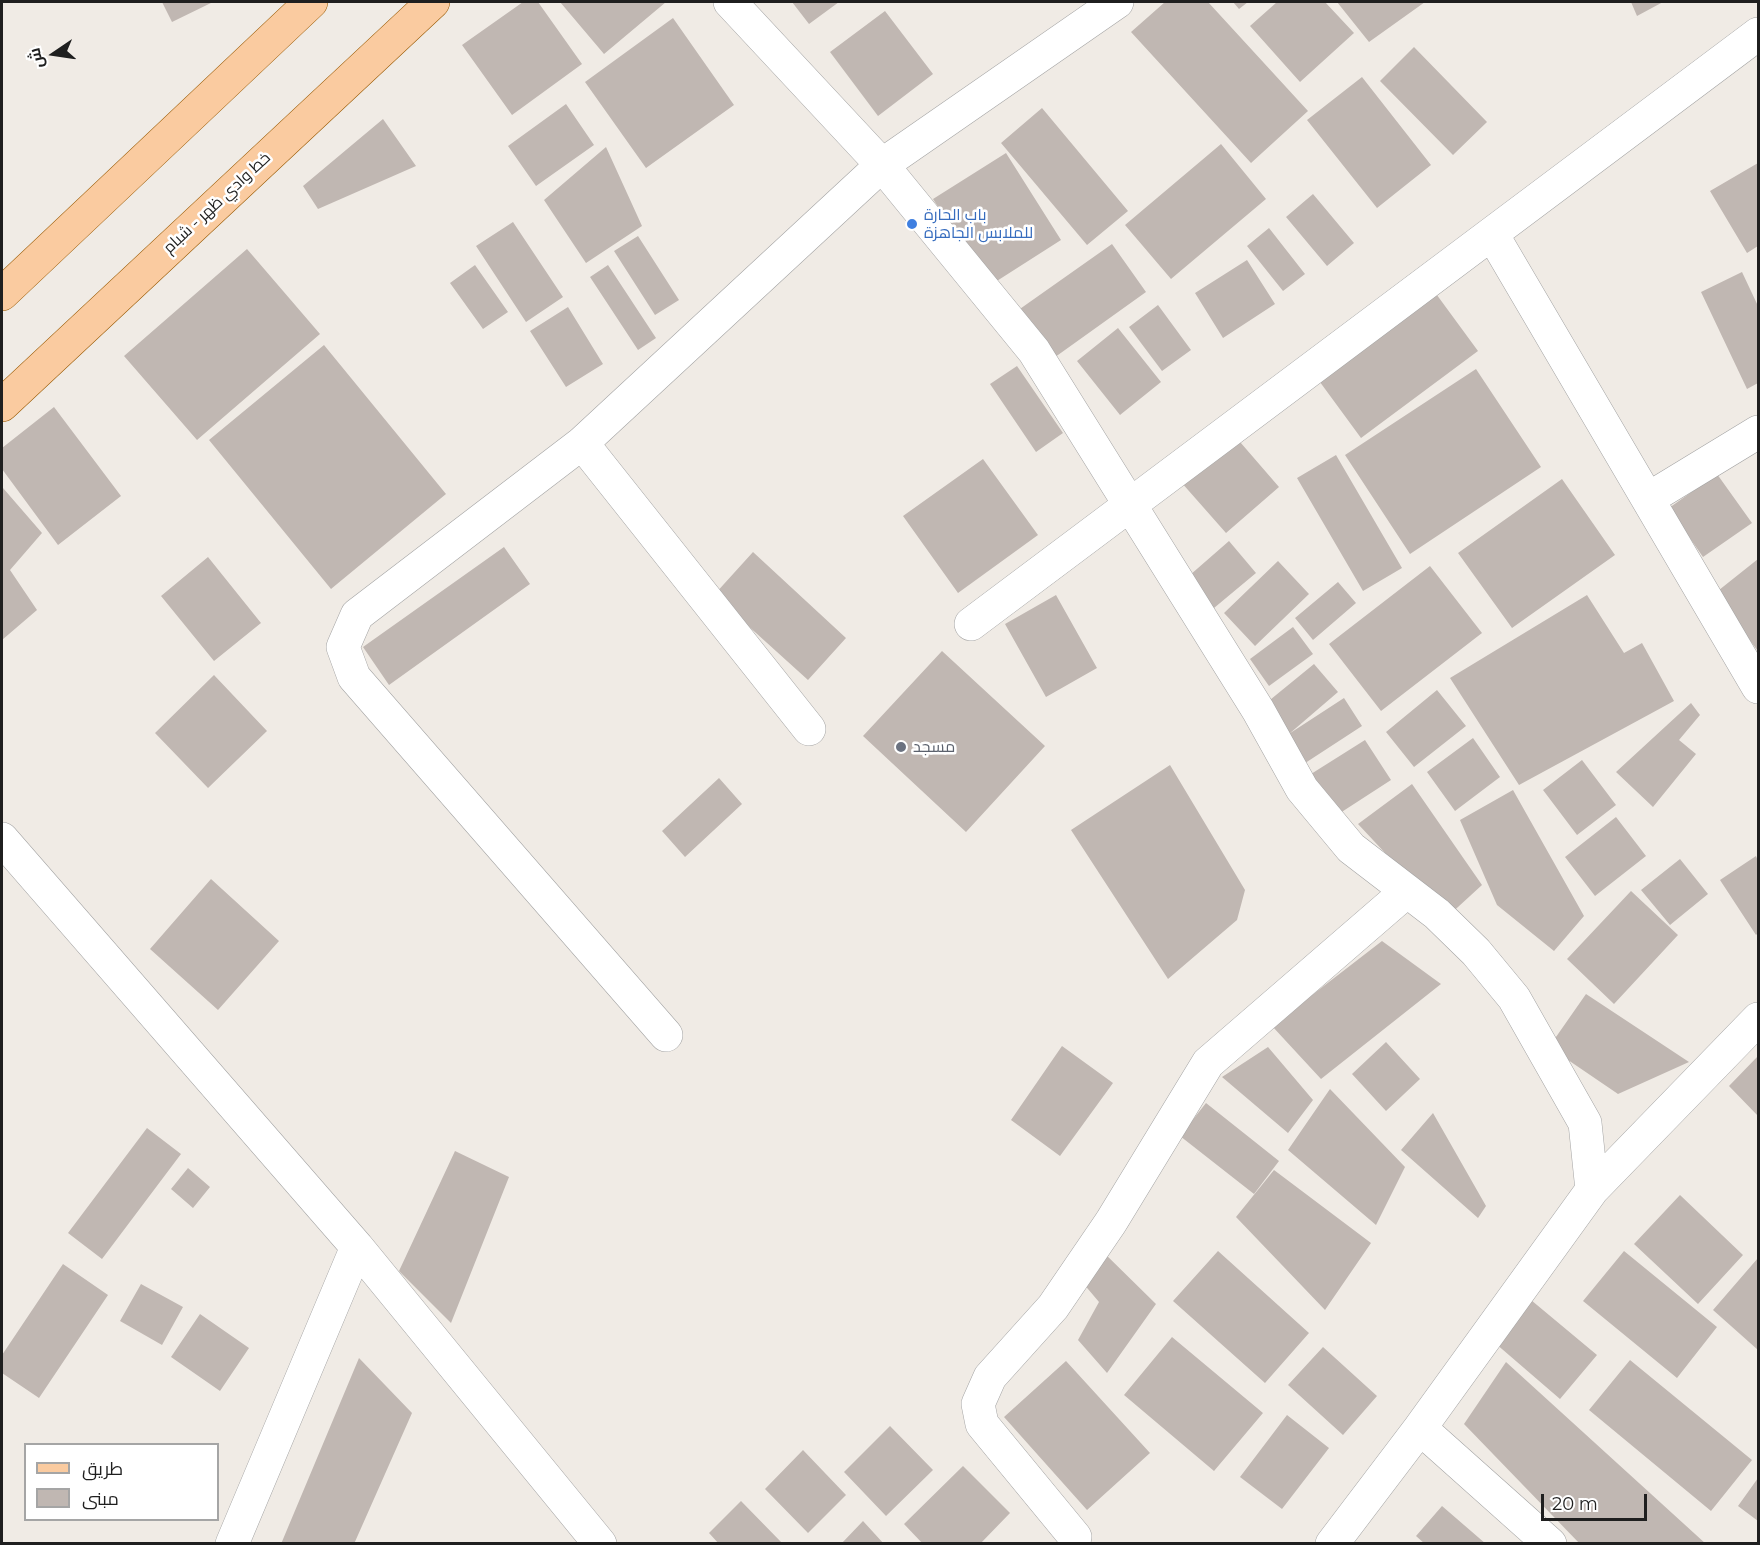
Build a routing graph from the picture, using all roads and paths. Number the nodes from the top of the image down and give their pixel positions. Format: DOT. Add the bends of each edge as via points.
graph roads {
  1 [pos="311,2"];
  2 [pos="433,2"];
  3 [pos="730,2"];
  4 [pos="1117,2"];
  5 [pos="1758,34"];
  6 [pos="882,165"];
  7 [pos="1492,234"];
  8 [pos="2,294"];
  9 [pos="2,405"];
  10 [pos="1758,432"];
  11 [pos="582,443"];
  12 [pos="1648,499"];
  13 [pos="1131,506"];
  14 [pos="971,624"];
  15 [pos="1758,687"];
  16 [pos="809,729"];
  17 [pos="2,839"];
  18 [pos="1407,891"];
  19 [pos="1758,1019"];
  20 [pos="666,1035"];
  21 [pos="1592,1190"];
  22 [pos="357,1247"];
  23 [pos="1420,1428"];
  24 [pos="1075,1537"];
  25 [pos="232,1544"];
  26 [pos="600,1544"];
  27 [pos="1332,1544"];
  28 [pos="1550,1544"];
  1 -- 8 [label="main road"];
  2 -- 9 [label="main road, خط وادي ظهر - شبام"];
  3 -- 6 [label="street"];
  4 -- 6 [label="street"];
  5 -- 7 [label="street"];
  6 -- 11 [label="street"];
  6 -- 13 [label="street" via="1034,351"];
  7 -- 12 [label="street"];
  7 -- 13 [label="street"];
  10 -- 12 [label="street"];
  11 -- 16 [label="street"];
  11 -- 20 [label="street" via="357,615 343,647 354,677"];
  12 -- 15 [label="street"];
  13 -- 14 [label="street"];
  13 -- 18 [label="street" via="1258,710 1302,789 1351,848"];
  17 -- 22 [label="street"];
  18 -- 21 [label="street" via="1476,951 1514,998 1585,1123"];
  18 -- 24 [label="street" via="1208,1063 1111,1222 1053,1307 990,1377 978,1404 982,1424"];
  19 -- 21 [label="street"];
  21 -- 23 [label="street"];
  22 -- 25 [label="street"];
  22 -- 26 [label="street"];
  23 -- 27 [label="street"];
  23 -- 28 [label="street"];
}
